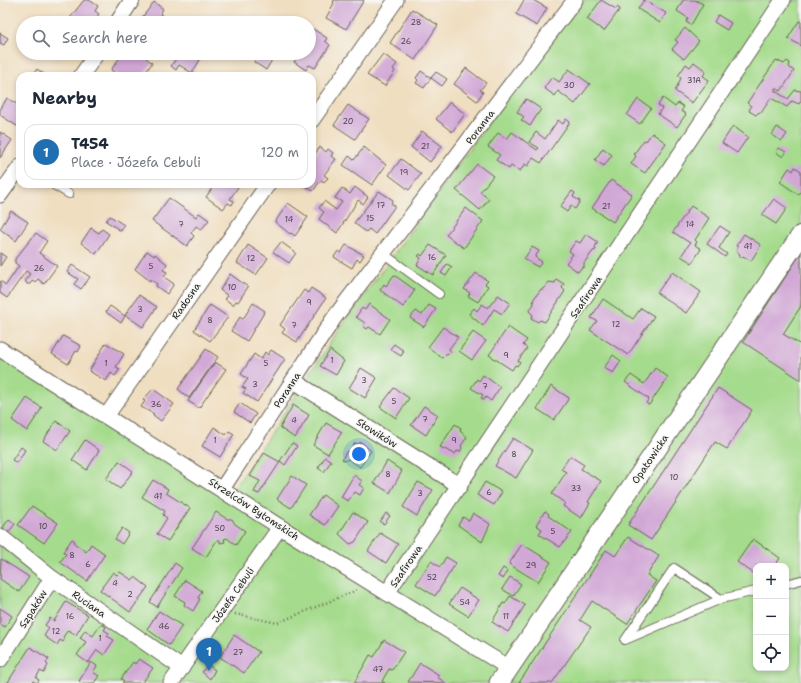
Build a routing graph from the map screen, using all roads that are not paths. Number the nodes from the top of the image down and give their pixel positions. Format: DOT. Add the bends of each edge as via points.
graph roads {
  1 [pos="132,0"];
  2 [pos="575,0"];
  3 [pos="783,0"];
  4 [pos="392,1"];
  5 [pos="122,16"];
  6 [pos="92,60"];
  7 [pos="84,72"];
  8 [pos="316,114"];
  9 [pos="16,173"];
  10 [pos="59,188"];
  11 [pos="264,188"];
  12 [pos="69,194"];
  13 [pos="0,195"];
  14 [pos="801,235"];
  15 [pos="384,254"];
  16 [pos="439,294"];
  17 [pos="0,349"];
  18 [pos="294,381"];
  19 [pos="107,415"];
  20 [pos="460,486"];
  21 [pos="222,489"];
  22 [pos="280,526"];
  23 [pos="0,536"];
  24 [pos="52,578"];
  25 [pos="801,580"];
  26 [pos="789,583"];
  27 [pos="753,592"];
  28 [pos="388,593"];
  29 [pos="721,599"];
  30 [pos="0,660"];
  31 [pos="182,668"];
  32 [pos="504,676"];
  33 [pos="171,683"];
  1 -- 5 [label="street"];
  2 -- 15 [label="street, Poranna"];
  3 -- 20 [label="street, Szafirowa"];
  4 -- 8 [label="street"];
  6 -- 7 [label="street"];
  9 -- 13 [label="street"];
  10 -- 12 [label="lane"];
  11 -- 19 [label="street, Radosna"];
  14 -- 32 [label="street, Opatowicka"];
  15 -- 16 [label="lane"];
  15 -- 18 [label="street, Poranna" via="334,318"];
  17 -- 19 [label="street, Strzelców Bytomskich"];
  18 -- 20 [label="street, Słowików"];
  18 -- 21 [label="street, Poranna"];
  19 -- 21 [label="street, Strzelców Bytomskich"];
  20 -- 28 [label="street, Szafirowa"];
  21 -- 22 [label="street, Strzelców Bytomskich"];
  22 -- 28 [label="street, Strzelców Bytomskich"];
  22 -- 31 [label="street, Józefa Cebuli"];
  23 -- 24 [label="street, Ruciana"];
  24 -- 30 [label="street, Szpaków"];
  24 -- 31 [label="street, Ruciana"];
  25 -- 26 [label="lane"];
  27 -- 29 [label="lane"];
  28 -- 32 [label="street, Strzelców Bytomskich"];
  29 -- 29 [label="lane" via="674,568 625,640 646,631"];
  31 -- 33 [label="street, Józefa Cebuli"];
}
